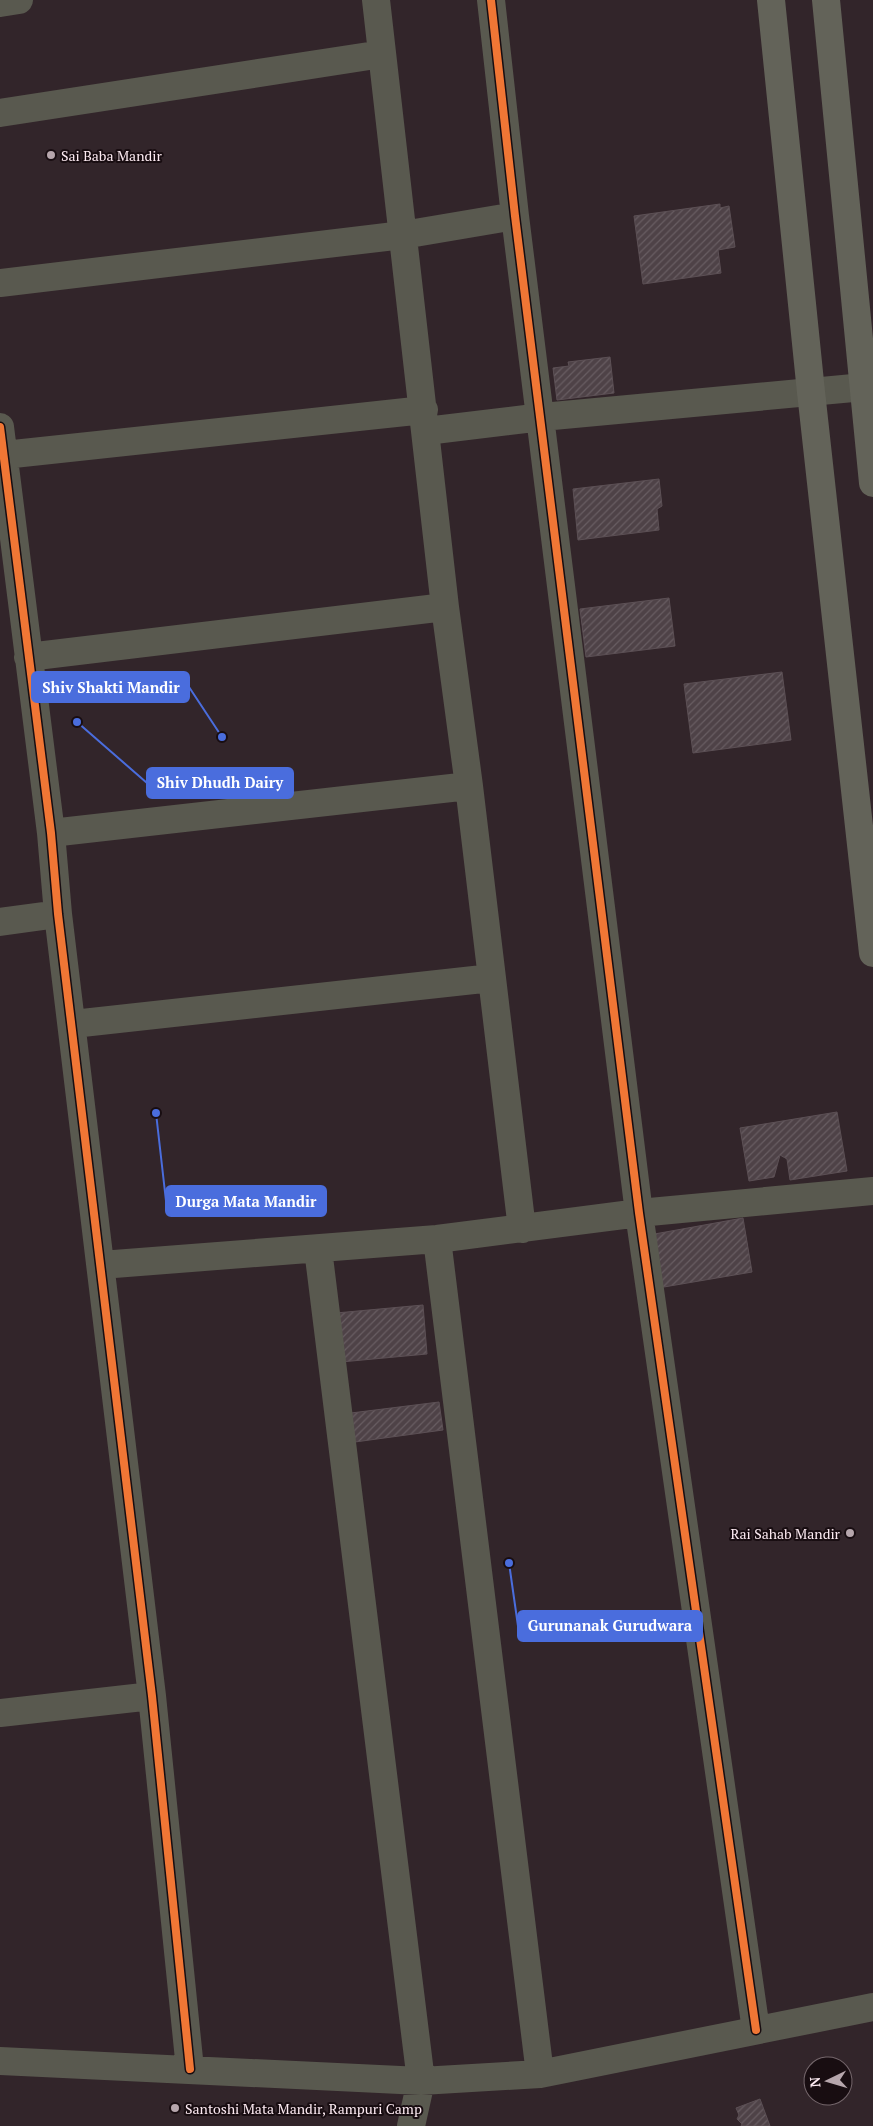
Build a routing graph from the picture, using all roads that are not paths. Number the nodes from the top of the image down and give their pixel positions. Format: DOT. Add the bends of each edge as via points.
graph roads {
  1 [pos="19,0"];
  2 [pos="376,0"];
  3 [pos="491,0"];
  4 [pos="771,0"];
  5 [pos="826,0"];
  6 [pos="0,3"];
  7 [pos="382,54"];
  8 [pos="0,113"];
  9 [pos="516,216"];
  10 [pos="403,235"];
  11 [pos="0,283"];
  12 [pos="864,387"];
  13 [pos="811,392"];
  14 [pos="542,417"];
  15 [pos="425,421"];
  16 [pos="0,426"];
  17 [pos="4,455"];
  18 [pos="873,483"];
  19 [pos="445,607"];
  20 [pos="28,657"];
  21 [pos="469,786"];
  22 [pos="50,832"];
  23 [pos="58,914"];
  24 [pos="0,922"];
  25 [pos="873,953"];
  26 [pos="492,978"];
  27 [pos="73,1024"];
  28 [pos="873,1191"];
  29 [pos="639,1213"];
  30 [pos="522,1229"];
  31 [pos="437,1239"];
  32 [pos="318,1249"];
  33 [pos="100,1266"];
  34 [pos="152,1696"];
  35 [pos="0,1712"];
  36 [pos="873,2007"];
  37 [pos="756,2030"];
  38 [pos="0,2061"];
  39 [pos="190,2069"];
  40 [pos="540,2074"];
  41 [pos="421,2081"];
  42 [pos="411,2126"];
  1 -- 6 [label="street"];
  2 -- 7 [label="street"];
  3 -- 9 [label="street"];
  4 -- 13 [label="street"];
  5 -- 12 [label="street"];
  7 -- 8 [label="street"];
  7 -- 10 [label="street"];
  9 -- 10 [label="street"];
  9 -- 14 [label="street"];
  10 -- 11 [label="street"];
  10 -- 15 [label="street"];
  12 -- 13 [label="street"];
  12 -- 18 [label="street"];
  13 -- 14 [label="street"];
  13 -- 25 [label="street"];
  14 -- 15 [label="street"];
  14 -- 29 [label="street"];
  15 -- 17 [label="street"];
  15 -- 19 [label="street"];
  16 -- 17 [label="street"];
  17 -- 20 [label="street"];
  19 -- 20 [label="street"];
  19 -- 21 [label="street"];
  20 -- 22 [label="street"];
  21 -- 22 [label="street"];
  21 -- 26 [label="street"];
  22 -- 23 [label="street"];
  23 -- 24 [label="street"];
  23 -- 27 [label="street"];
  26 -- 27 [label="street"];
  26 -- 30 [label="street"];
  27 -- 33 [label="street"];
  28 -- 29 [label="street"];
  29 -- 30 [label="street"];
  29 -- 37 [label="street"];
  30 -- 31 [label="street"];
  31 -- 32 [label="street"];
  31 -- 40 [label="street"];
  32 -- 33 [label="street"];
  32 -- 41 [label="street"];
  33 -- 34 [label="street"];
  34 -- 35 [label="street"];
  34 -- 39 [label="street"];
  36 -- 37 [label="street"];
  37 -- 40 [label="street"];
  38 -- 39 [label="street"];
  39 -- 41 [label="street"];
  40 -- 41 [label="street"];
  41 -- 42 [label="street"];
}
